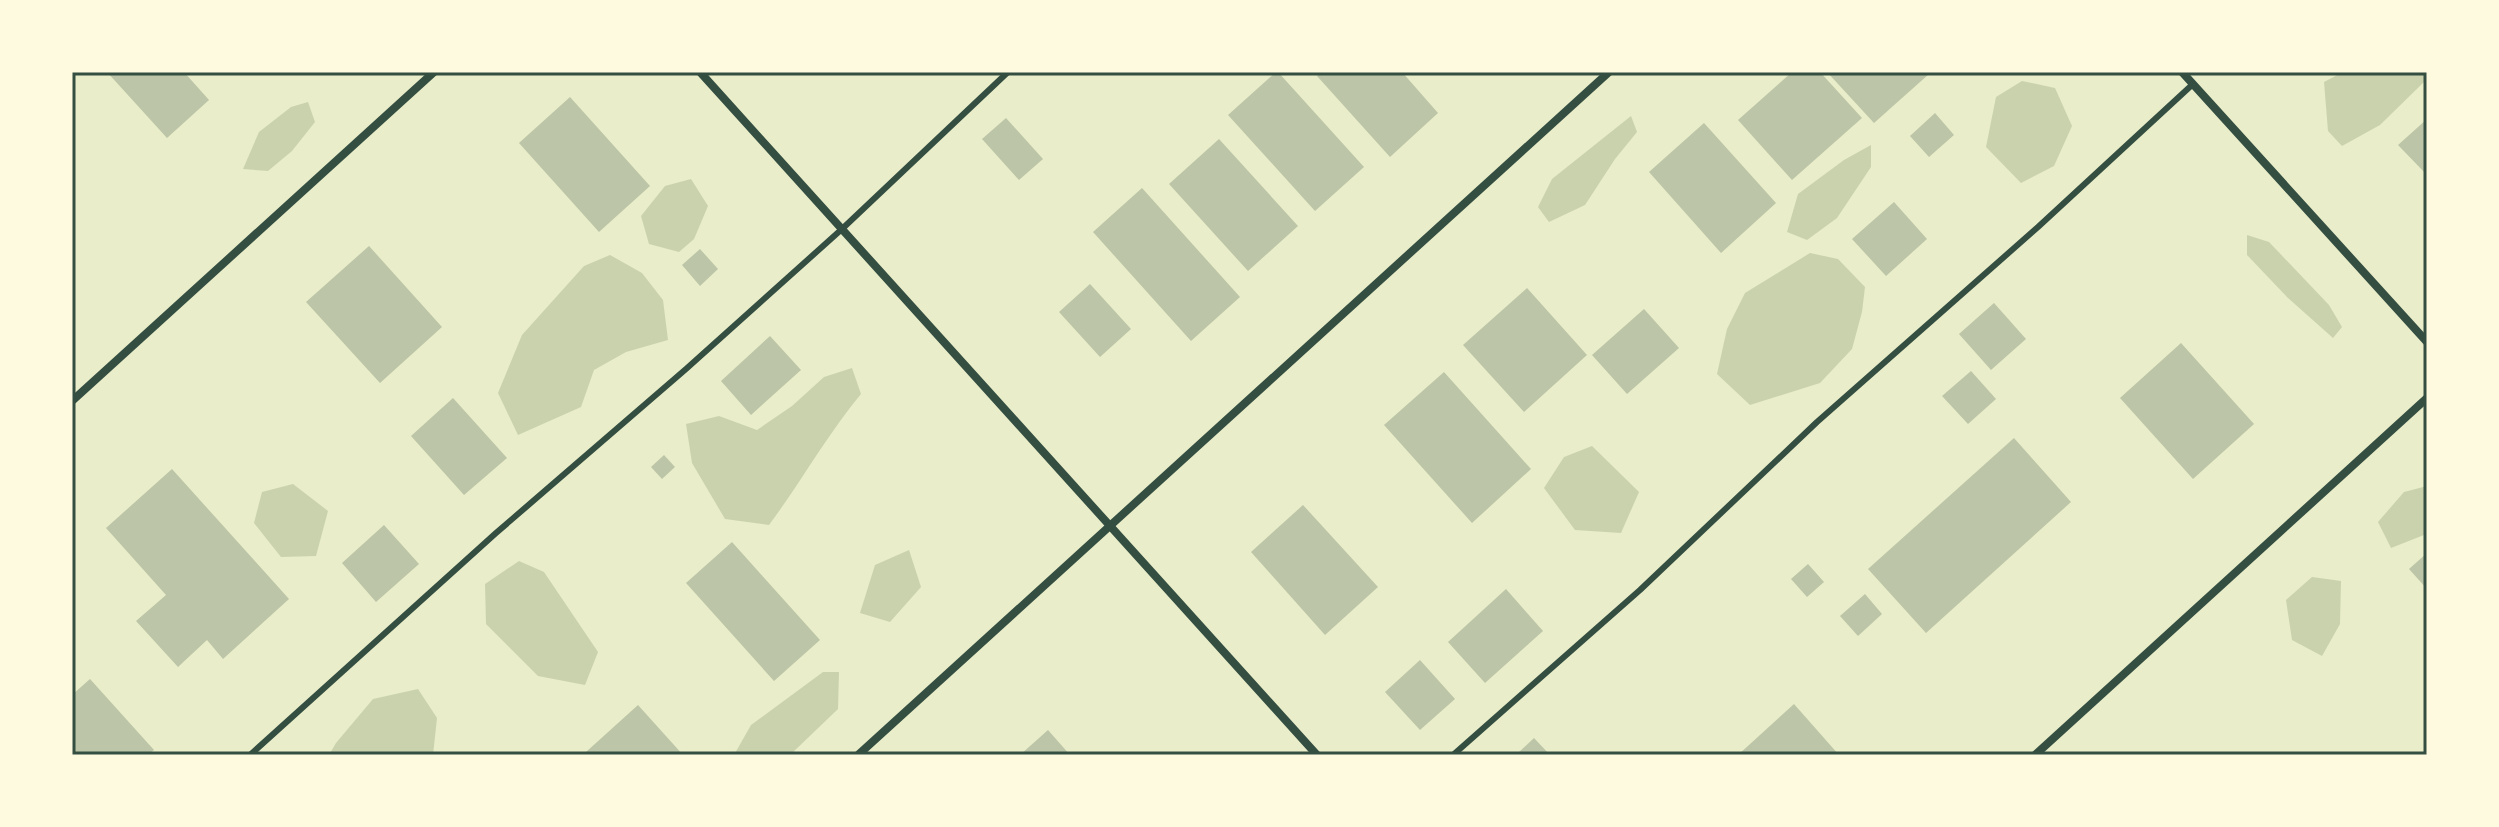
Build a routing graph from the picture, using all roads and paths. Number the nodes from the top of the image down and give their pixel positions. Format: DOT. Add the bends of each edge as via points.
graph roads {
  1 [pos="434,72"];
  2 [pos="700,72"];
  3 [pos="1008,72"];
  4 [pos="1609,72"];
  5 [pos="2182,72"];
  6 [pos="2193,84"];
  7 [pos="842,229"];
  8 [pos="2427,342"];
  9 [pos="2427,398"];
  10 [pos="72,401"];
  11 [pos="1109,526"];
  12 [pos="250,755"];
  13 [pos="858,755"];
  14 [pos="1317,755"];
  15 [pos="1453,755"];
  16 [pos="2035,755"];
  1 -- 10 [label="street"];
  2 -- 7 [label="street"];
  3 -- 7 [label="lane"];
  4 -- 11 [label="street"];
  5 -- 6 [label="street"];
  6 -- 8 [label="street"];
  6 -- 15 [label="lane"];
  7 -- 11 [label="street"];
  7 -- 12 [label="lane"];
  9 -- 16 [label="street"];
  11 -- 13 [label="street"];
  11 -- 14 [label="street"];
}
